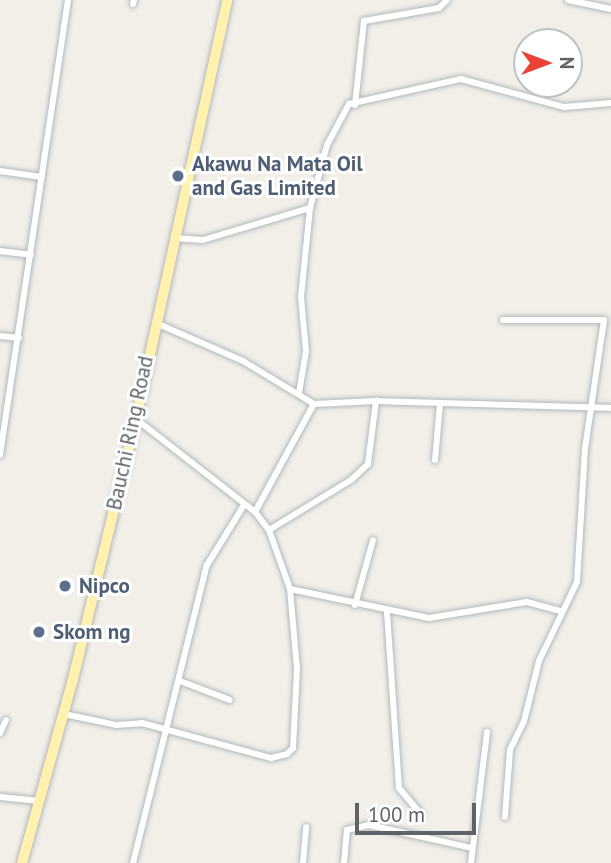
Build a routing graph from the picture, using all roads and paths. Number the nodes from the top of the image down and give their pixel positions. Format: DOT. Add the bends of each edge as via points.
graph roads {
  1 [pos="68,0"];
  2 [pos="227,0"];
  3 [pos="447,0"];
  4 [pos="568,0"];
  5 [pos="611,9"];
  6 [pos="611,103"];
  7 [pos="355,106"];
  8 [pos="0,171"];
  9 [pos="42,177"];
  10 [pos="310,208"];
  11 [pos="173,238"];
  12 [pos="0,251"];
  13 [pos="31,255"];
  14 [pos="503,320"];
  15 [pos="154,322"];
  16 [pos="0,336"];
  17 [pos="19,338"];
  18 [pos="299,393"];
  19 [pos="376,401"];
  20 [pos="314,404"];
  21 [pos="440,404"];
  22 [pos="592,405"];
  23 [pos="611,408"];
  24 [pos="136,419"];
  25 [pos="0,455"];
  26 [pos="435,460"];
  27 [pos="244,505"];
  28 [pos="255,512"];
  29 [pos="269,530"];
  30 [pos="373,540"];
  31 [pos="290,589"];
  32 [pos="355,605"];
  33 [pos="560,611"];
  34 [pos="387,612"];
  35 [pos="180,681"];
  36 [pos="230,700"];
  37 [pos="64,714"];
  38 [pos="6,720"];
  39 [pos="170,730"];
  40 [pos="487,732"];
  41 [pos="0,733"];
  42 [pos="0,797"];
  43 [pos="40,800"];
  44 [pos="421,814"];
  45 [pos="505,817"];
  46 [pos="306,827"];
  47 [pos="472,848"];
  48 [pos="22,863"];
  49 [pos="133,863"];
  50 [pos="303,863"];
  51 [pos="344,863"];
  52 [pos="471,863"];
  1 -- 9 [label="street"];
  2 -- 11 [label="main road, Bauchi Ring Road"];
  3 -- 7 [label="street" via="439,8 364,21"];
  4 -- 5 [label="street"];
  6 -- 7 [label="street" via="564,107 461,79"];
  7 -- 10 [label="street" via="349,104 327,145"];
  8 -- 9 [label="street"];
  9 -- 13 [label="street"];
  10 -- 11 [label="street" via="202,240"];
  10 -- 18 [label="street" via="301,297 306,351"];
  11 -- 15 [label="main road, Bauchi Ring Road"];
  12 -- 13 [label="street"];
  13 -- 17 [label="street"];
  14 -- 22 [label="street" via="604,320"];
  15 -- 18 [label="street" via="176,328"];
  15 -- 24 [label="main road, Bauchi Ring Road"];
  16 -- 17 [label="street"];
  17 -- 25 [label="street"];
  18 -- 20 [label="street"];
  19 -- 20 [label="street"];
  19 -- 21 [label="street"];
  19 -- 29 [label="street" via="369,464"];
  20 -- 28 [label="street"];
  21 -- 22 [label="street"];
  21 -- 26 [label="street"];
  22 -- 23 [label="street"];
  22 -- 33 [label="street" via="577,582"];
  24 -- 27 [label="street"];
  24 -- 37 [label="main road, Bauchi Ring Road"];
  27 -- 28 [label="street"];
  27 -- 35 [label="street" via="207,565"];
  28 -- 29 [label="street"];
  29 -- 31 [label="street"];
  30 -- 32 [label="street"];
  31 -- 32 [label="street"];
  31 -- 39 [label="street" via="297,669 293,748 271,758"];
  32 -- 34 [label="street"];
  33 -- 34 [label="street" via="527,603 429,618"];
  33 -- 45 [label="street" via="510,750"];
  34 -- 44 [label="street" via="399,788"];
  35 -- 36 [label="street"];
  35 -- 39 [label="street"];
  37 -- 39 [label="street"];
  37 -- 43 [label="main road, Bauchi Ring Road"];
  38 -- 41 [label="street"];
  39 -- 49 [label="street"];
  40 -- 47 [label="street"];
  42 -- 43 [label="street"];
  43 -- 48 [label="main road, Bauchi Ring Road"];
  46 -- 50 [label="street"];
  47 -- 51 [label="street" via="369,825 347,830"];
  47 -- 52 [label="street"];
}
